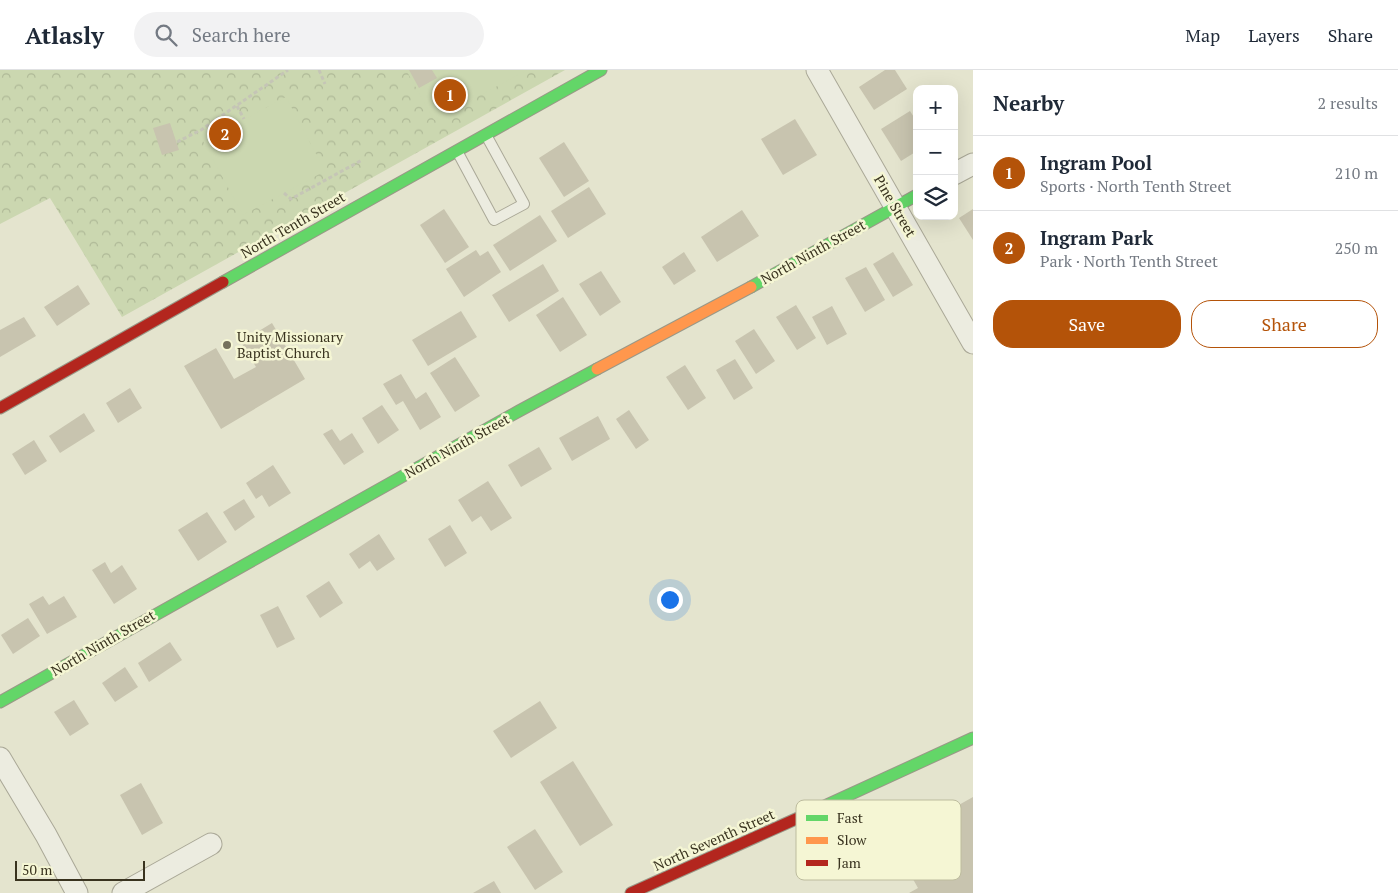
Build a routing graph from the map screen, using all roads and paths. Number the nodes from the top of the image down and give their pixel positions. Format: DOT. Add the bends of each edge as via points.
graph roads {
  1 [pos="288,70"];
  2 [pos="319,70"];
  3 [pos="601,70"];
  4 [pos="816,70"];
  5 [pos="325,84"];
  6 [pos="236,106"];
  7 [pos="244,119"];
  8 [pos="486,134"];
  9 [pos="177,142"];
  10 [pos="456,150"];
  11 [pos="362,160"];
  12 [pos="973,164"];
  13 [pos="958,172"];
  14 [pos="284,193"];
  15 [pos="913,197"];
  16 [pos="895,207"];
  17 [pos="973,343"];
  18 [pos="0,408"];
  19 [pos="0,702"];
  20 [pos="973,738"];
  21 [pos="0,758"];
  22 [pos="838,800"];
  23 [pos="796,819"];
  24 [pos="210,844"];
  25 [pos="77,893"];
  26 [pos="122,893"];
  27 [pos="631,893"];
  1 -- 6 [label="path"];
  2 -- 5 [label="path"];
  3 -- 8 [label="street, North Tenth Street"];
  4 -- 16 [label="street, Pine Street"];
  6 -- 7 [label="path"];
  6 -- 9 [label="path"];
  8 -- 10 [label="street, North Tenth Street"];
  8 -- 10 [label="lane" via="524,204 494,220"];
  10 -- 18 [label="street, North Tenth Street"];
  11 -- 14 [label="path" via="291,199"];
  12 -- 13 [label="street"];
  15 -- 16 [label="street, North Ninth Street"];
  16 -- 17 [label="street, Pine Street"];
  16 -- 19 [label="street, North Ninth Street" via="519,411"];
  20 -- 22 [label="street, North Seventh Street"];
  21 -- 25 [label="street"];
  23 -- 27 [label="street, North Seventh Street"];
  24 -- 26 [label="street"];
}
